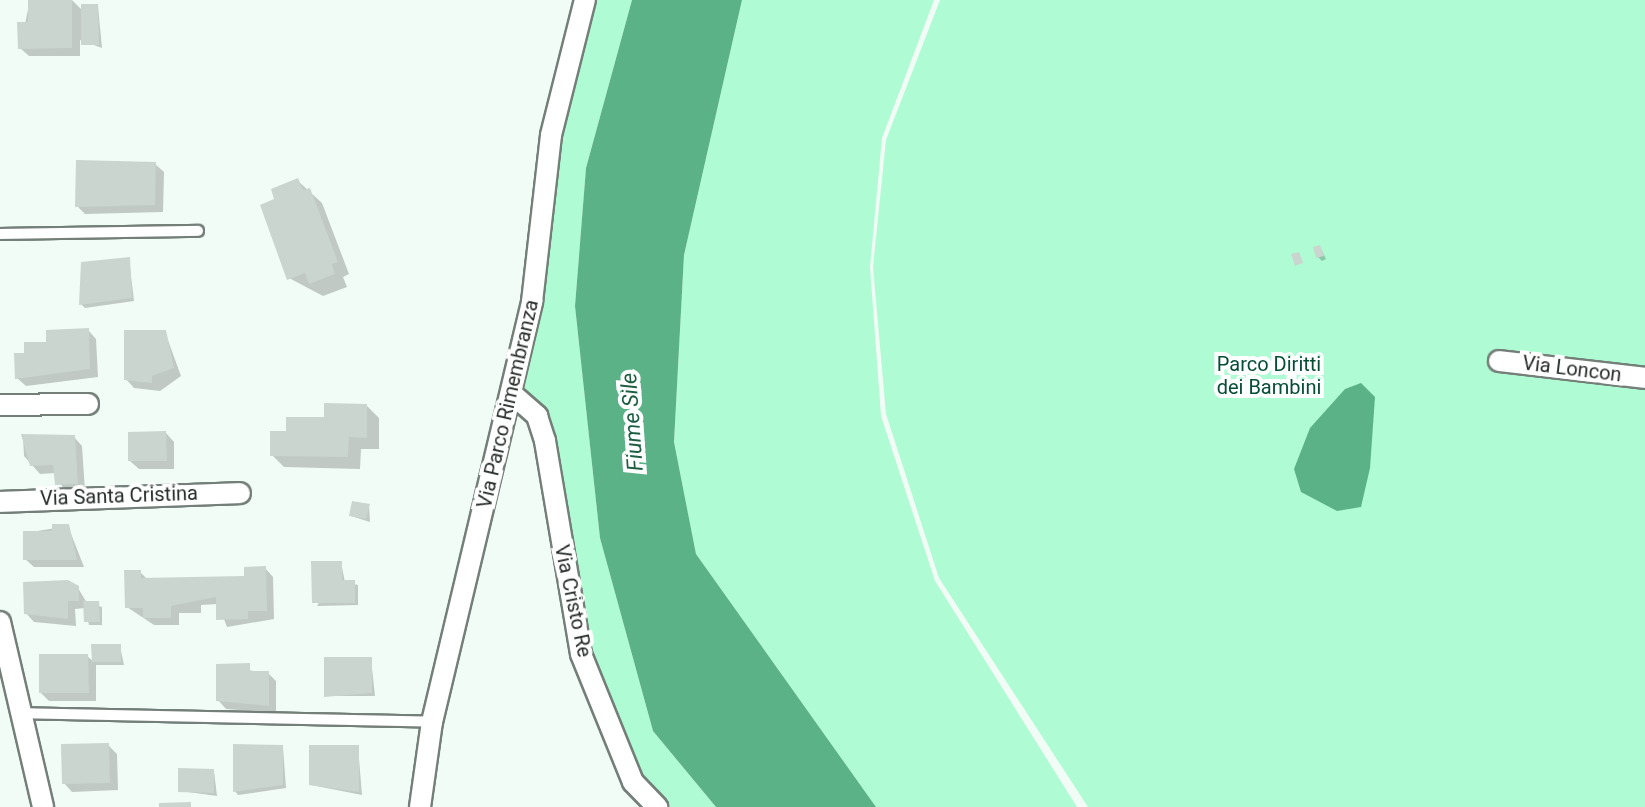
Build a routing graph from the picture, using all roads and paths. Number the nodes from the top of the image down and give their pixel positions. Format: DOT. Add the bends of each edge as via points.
graph roads {
  1 [pos="585,0"];
  2 [pos="198,231"];
  3 [pos="0,234"];
  4 [pos="1499,361"];
  5 [pos="1645,378"];
  6 [pos="511,393"];
  7 [pos="88,404"];
  8 [pos="0,405"];
  9 [pos="240,493"];
  10 [pos="0,502"];
  11 [pos="0,622"];
  12 [pos="16,713"];
  13 [pos="432,722"];
  14 [pos="43,807"];
  15 [pos="420,807"];
  16 [pos="657,807"];
  1 -- 6 [label="street, Via Parco Rimembranza" via="551,135 532,302"];
  2 -- 3 [label="lane"];
  4 -- 5 [label="street, Via Loncon"];
  6 -- 13 [label="street, Via Parco Rimembranza"];
  6 -- 16 [label="street, Via Cristo Re" via="537,416 545,441 581,654 633,782"];
  7 -- 8 [label="street"];
  9 -- 10 [label="street, Via Santa Cristina"];
  11 -- 12 [label="street"];
  12 -- 13 [label="lane"];
  12 -- 14 [label="street"];
  13 -- 15 [label="street, Via Parco Rimembranza"];
}
